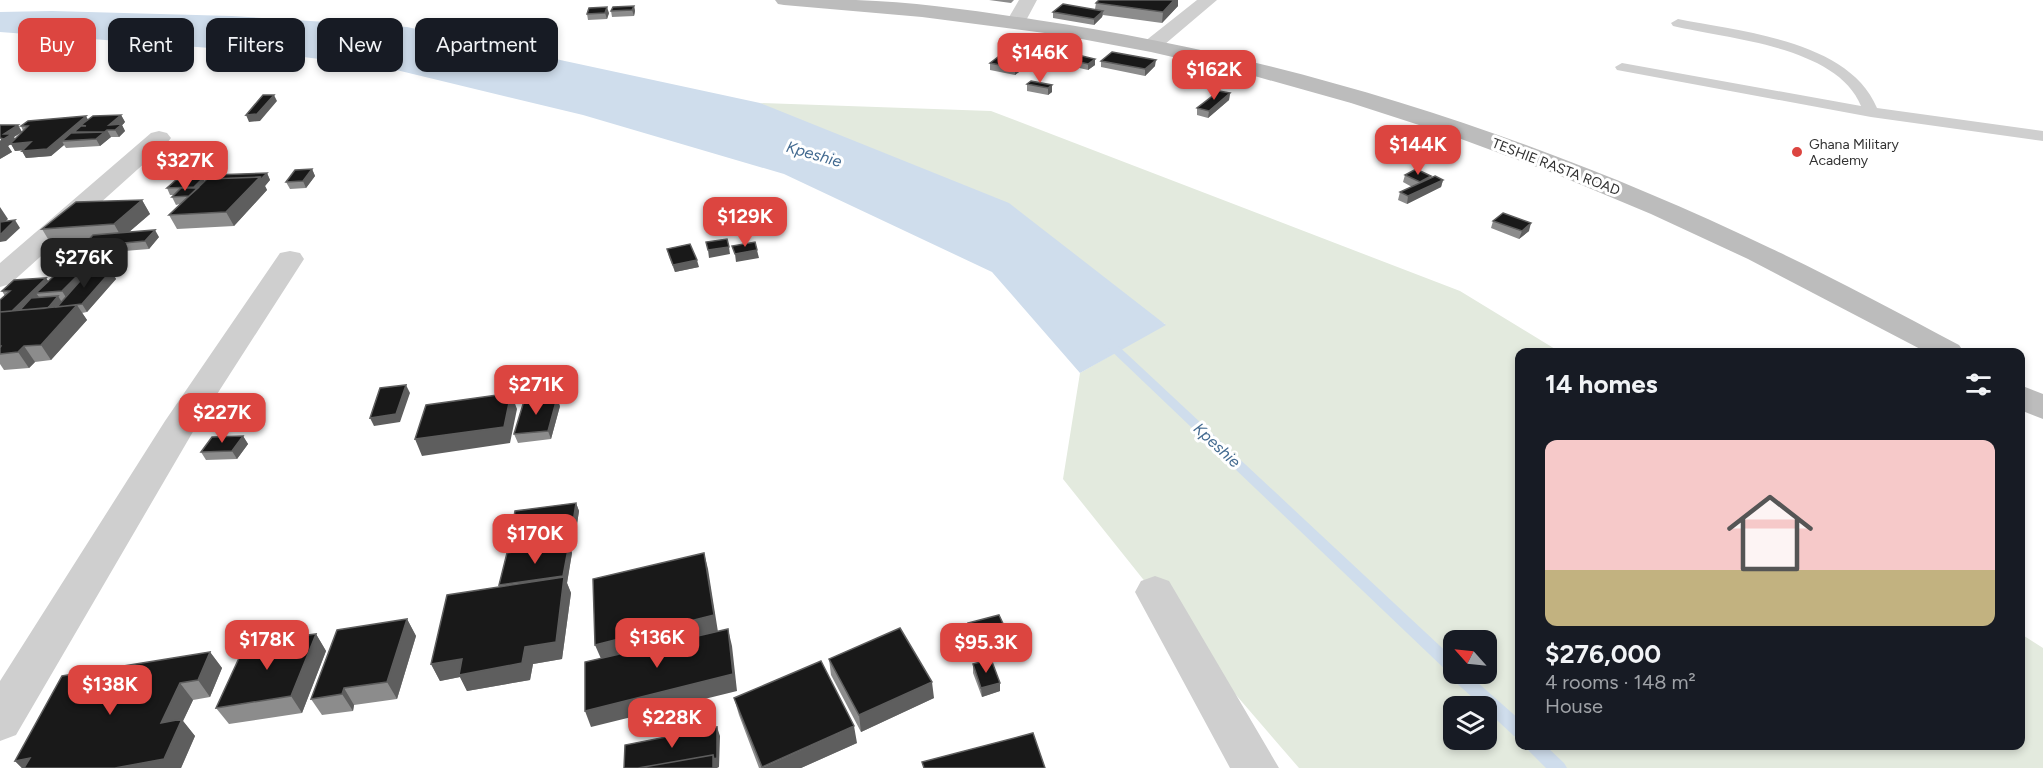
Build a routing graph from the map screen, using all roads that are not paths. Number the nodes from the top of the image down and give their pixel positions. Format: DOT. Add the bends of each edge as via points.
graph roads {
  1 [pos="784,0"];
  2 [pos="1028,0"];
  3 [pos="1208,0"];
  4 [pos="1678,23"];
  5 [pos="1015,24"];
  6 [pos="1151,46"];
  7 [pos="1622,67"];
  8 [pos="1871,112"];
  9 [pos="2043,136"];
  10 [pos="159,138"];
  11 [pos="290,259"];
  12 [pos="0,278"];
  13 [pos="1941,348"];
  14 [pos="2025,398"];
  15 [pos="2043,408"];
  16 [pos="1155,592"];
  17 [pos="0,721"];
  18 [pos="1255,768"];
  1 -- 5 [label="main road, TESHIE RASTA ROAD"];
  2 -- 5 [label="street"];
  3 -- 6 [label="street"];
  4 -- 8 [label="lane" via="1804,51 1841,72 1862,91"];
  5 -- 6 [label="main road, TESHIE RASTA ROAD"];
  6 -- 13 [label="main road, TESHIE RASTA ROAD" via="1359,99 1558,166 1800,272"];
  7 -- 8 [label="lane"];
  8 -- 9 [label="lane"];
  10 -- 12 [label="street"];
  11 -- 17 [label="street" via="177,429"];
  14 -- 15 [label="main road"];
  16 -- 18 [label="street"];
}
